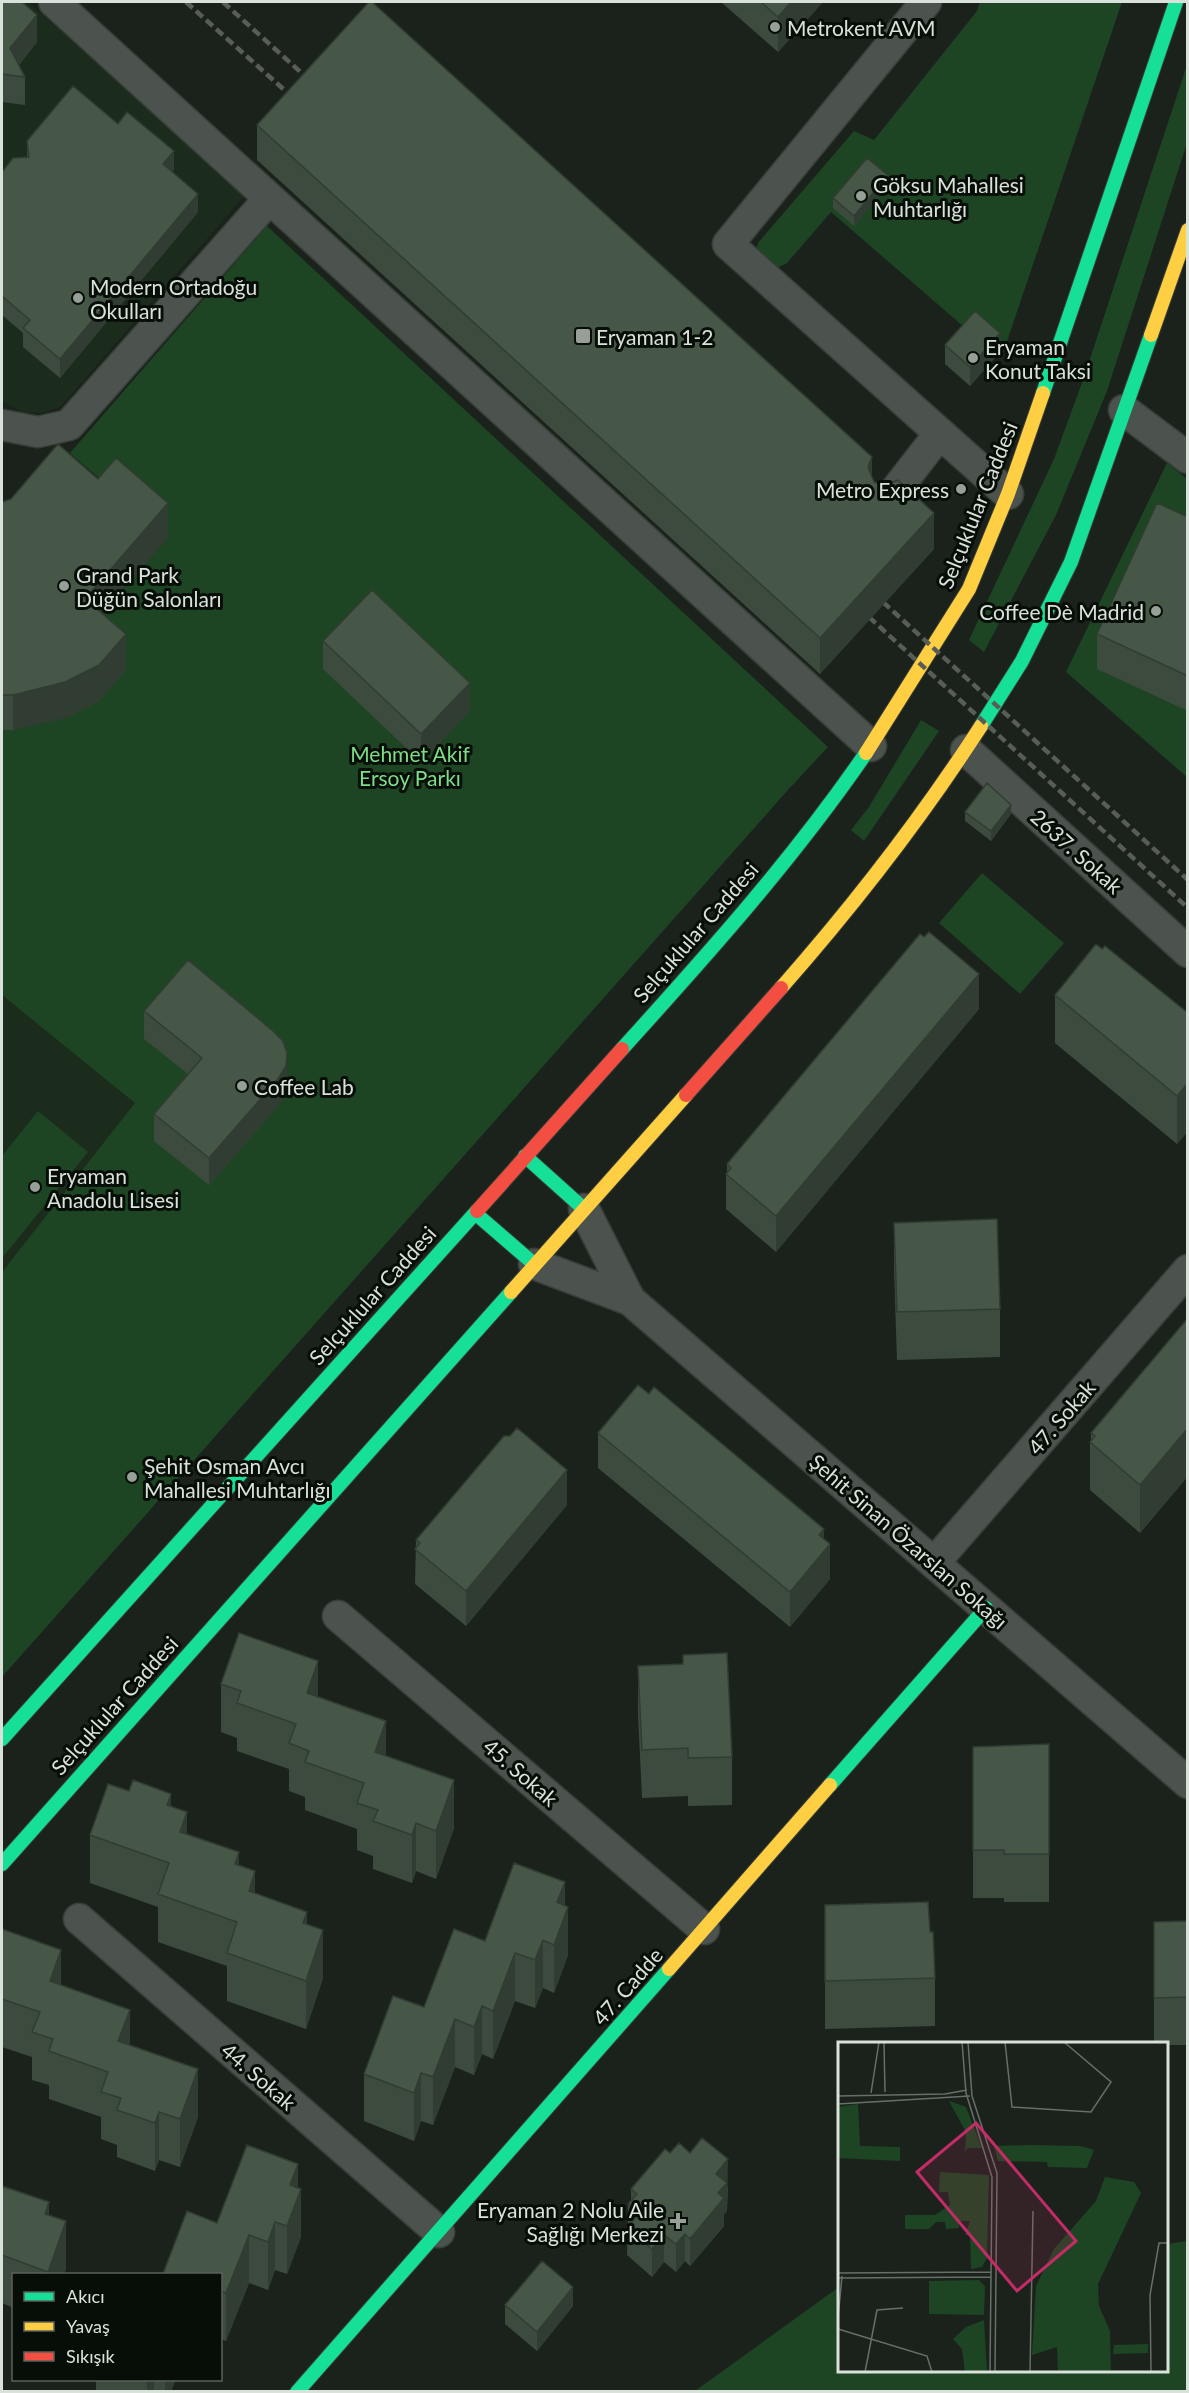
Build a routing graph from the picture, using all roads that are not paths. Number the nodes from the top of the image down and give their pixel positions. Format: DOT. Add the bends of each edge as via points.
graph roads {
  1 [pos="54,2"];
  2 [pos="926,2"];
  3 [pos="1176,2"];
  4 [pos="269,199"];
  5 [pos="1188,230"];
  6 [pos="1124,410"];
  7 [pos="2,425"];
  8 [pos="940,433"];
  9 [pos="1188,458"];
  10 [pos="1008,494"];
  11 [pos="885,504"];
  12 [pos="871,746"];
  13 [pos="966,750"];
  14 [pos="1188,952"];
  15 [pos="525,1156"];
  16 [pos="584,1209"];
  17 [pos="475,1213"];
  18 [pos="534,1264"];
  19 [pos="1188,1270"];
  20 [pos="630,1300"];
  21 [pos="934,1563"];
  22 [pos="986,1608"];
  23 [pos="338,1616"];
  24 [pos="2,1739"];
  25 [pos="1188,1782"];
  26 [pos="2,1864"];
  27 [pos="79,1920"];
  28 [pos="704,1929"];
  29 [pos="439,2232"];
  30 [pos="297,2391"];
  1 -- 4 [label="street"];
  2 -- 8 [label="street" via="728,244"];
  3 -- 10 [label="main road, Selçuklular Caddesi"];
  4 -- 7 [label="street" via="69,425 38,432"];
  4 -- 12 [label="street" via="776,646"];
  5 -- 6 [label="main road, Selçuklular Caddesi"];
  6 -- 9 [label="street"];
  6 -- 13 [label="main road, Selçuklular Caddesi" via="1071,562 1022,661"];
  8 -- 10 [label="street"];
  8 -- 11 [label="street"];
  10 -- 12 [label="main road, Selçuklular Caddesi" via="969,589"];
  12 -- 15 [label="main road, Selçuklular Caddesi" via="838,794 709,953"];
  13 -- 14 [label="street, 2637. Sokak"];
  13 -- 16 [label="main road, Selçuklular Caddesi" via="844,917"];
  15 -- 16 [label="main road"];
  15 -- 17 [label="main road, Selçuklular Caddesi"];
  16 -- 18 [label="main road, Selçuklular Caddesi"];
  16 -- 20 [label="street"];
  17 -- 18 [label="main road"];
  17 -- 24 [label="main road, Selçuklular Caddesi"];
  18 -- 20 [label="street"];
  18 -- 26 [label="main road, Selçuklular Caddesi"];
  19 -- 21 [label="street, 47. Sokak"];
  20 -- 21 [label="street, Şehit Sinan Özarslan Sokağı"];
  21 -- 22 [label="street, Şehit Sinan Özarslan Sokağı"];
  22 -- 25 [label="street, Şehit Sinan Özarslan Sokağı"];
  22 -- 28 [label="main road, 47. Cadde"];
  23 -- 28 [label="street, 45. Sokak"];
  27 -- 29 [label="street, 44. Sokak"];
  28 -- 29 [label="main road, 47. Cadde"];
  29 -- 30 [label="main road, 47. Cadde"];
}
